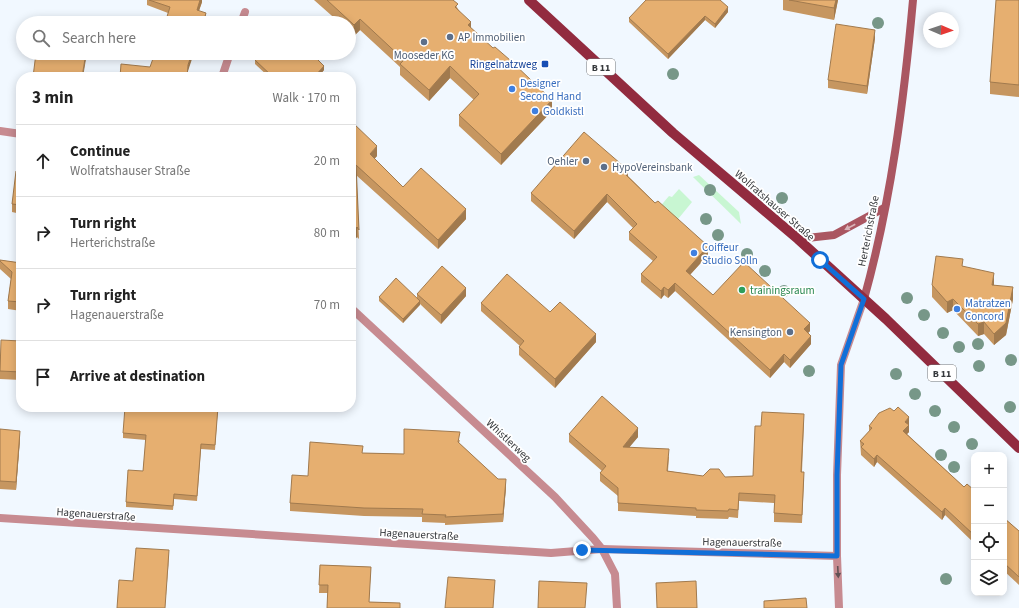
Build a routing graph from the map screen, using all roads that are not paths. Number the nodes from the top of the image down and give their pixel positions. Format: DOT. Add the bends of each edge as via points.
graph roads {
  1 [pos="529,0"];
  2 [pos="913,0"];
  3 [pos="246,12"];
  4 [pos="244,16"];
  5 [pos="228,60"];
  6 [pos="224,72"];
  7 [pos="0,132"];
  8 [pos="16,134"];
  9 [pos="884,208"];
  10 [pos="798,239"];
  11 [pos="864,299"];
  12 [pos="356,313"];
  13 [pos="1019,448"];
  14 [pos="0,518"];
  15 [pos="602,549"];
  16 [pos="837,556"];
  17 [pos="617,608"];
  18 [pos="839,608"];
  1 -- 10 [label="main road, Wolfratshauser Straße / B 11" via="674,134"];
  2 -- 9 [label="main road, Herterichstraße" via="904,98"];
  3 -- 4 [label="street"];
  5 -- 6 [label="street"];
  7 -- 8 [label="street"];
  9 -- 10 [label="main road, one-way" via="834,236"];
  9 -- 11 [label="main road, Herterichstraße"];
  10 -- 11 [label="main road, Wolfratshauser Straße / B 11"];
  11 -- 13 [label="main road, Wolfratshauser Straße / B 11"];
  11 -- 16 [label="street, Herterichstraße" via="841,365"];
  12 -- 15 [label="street, Whistlerweg" via="555,498"];
  14 -- 15 [label="street, Hagenauerstraße" via="551,553"];
  15 -- 16 [label="street, Hagenauerstraße"];
  15 -- 17 [label="street, Whistlerweg" via="615,574"];
  16 -- 18 [label="street, Herterichstraße, one-way"];
}
